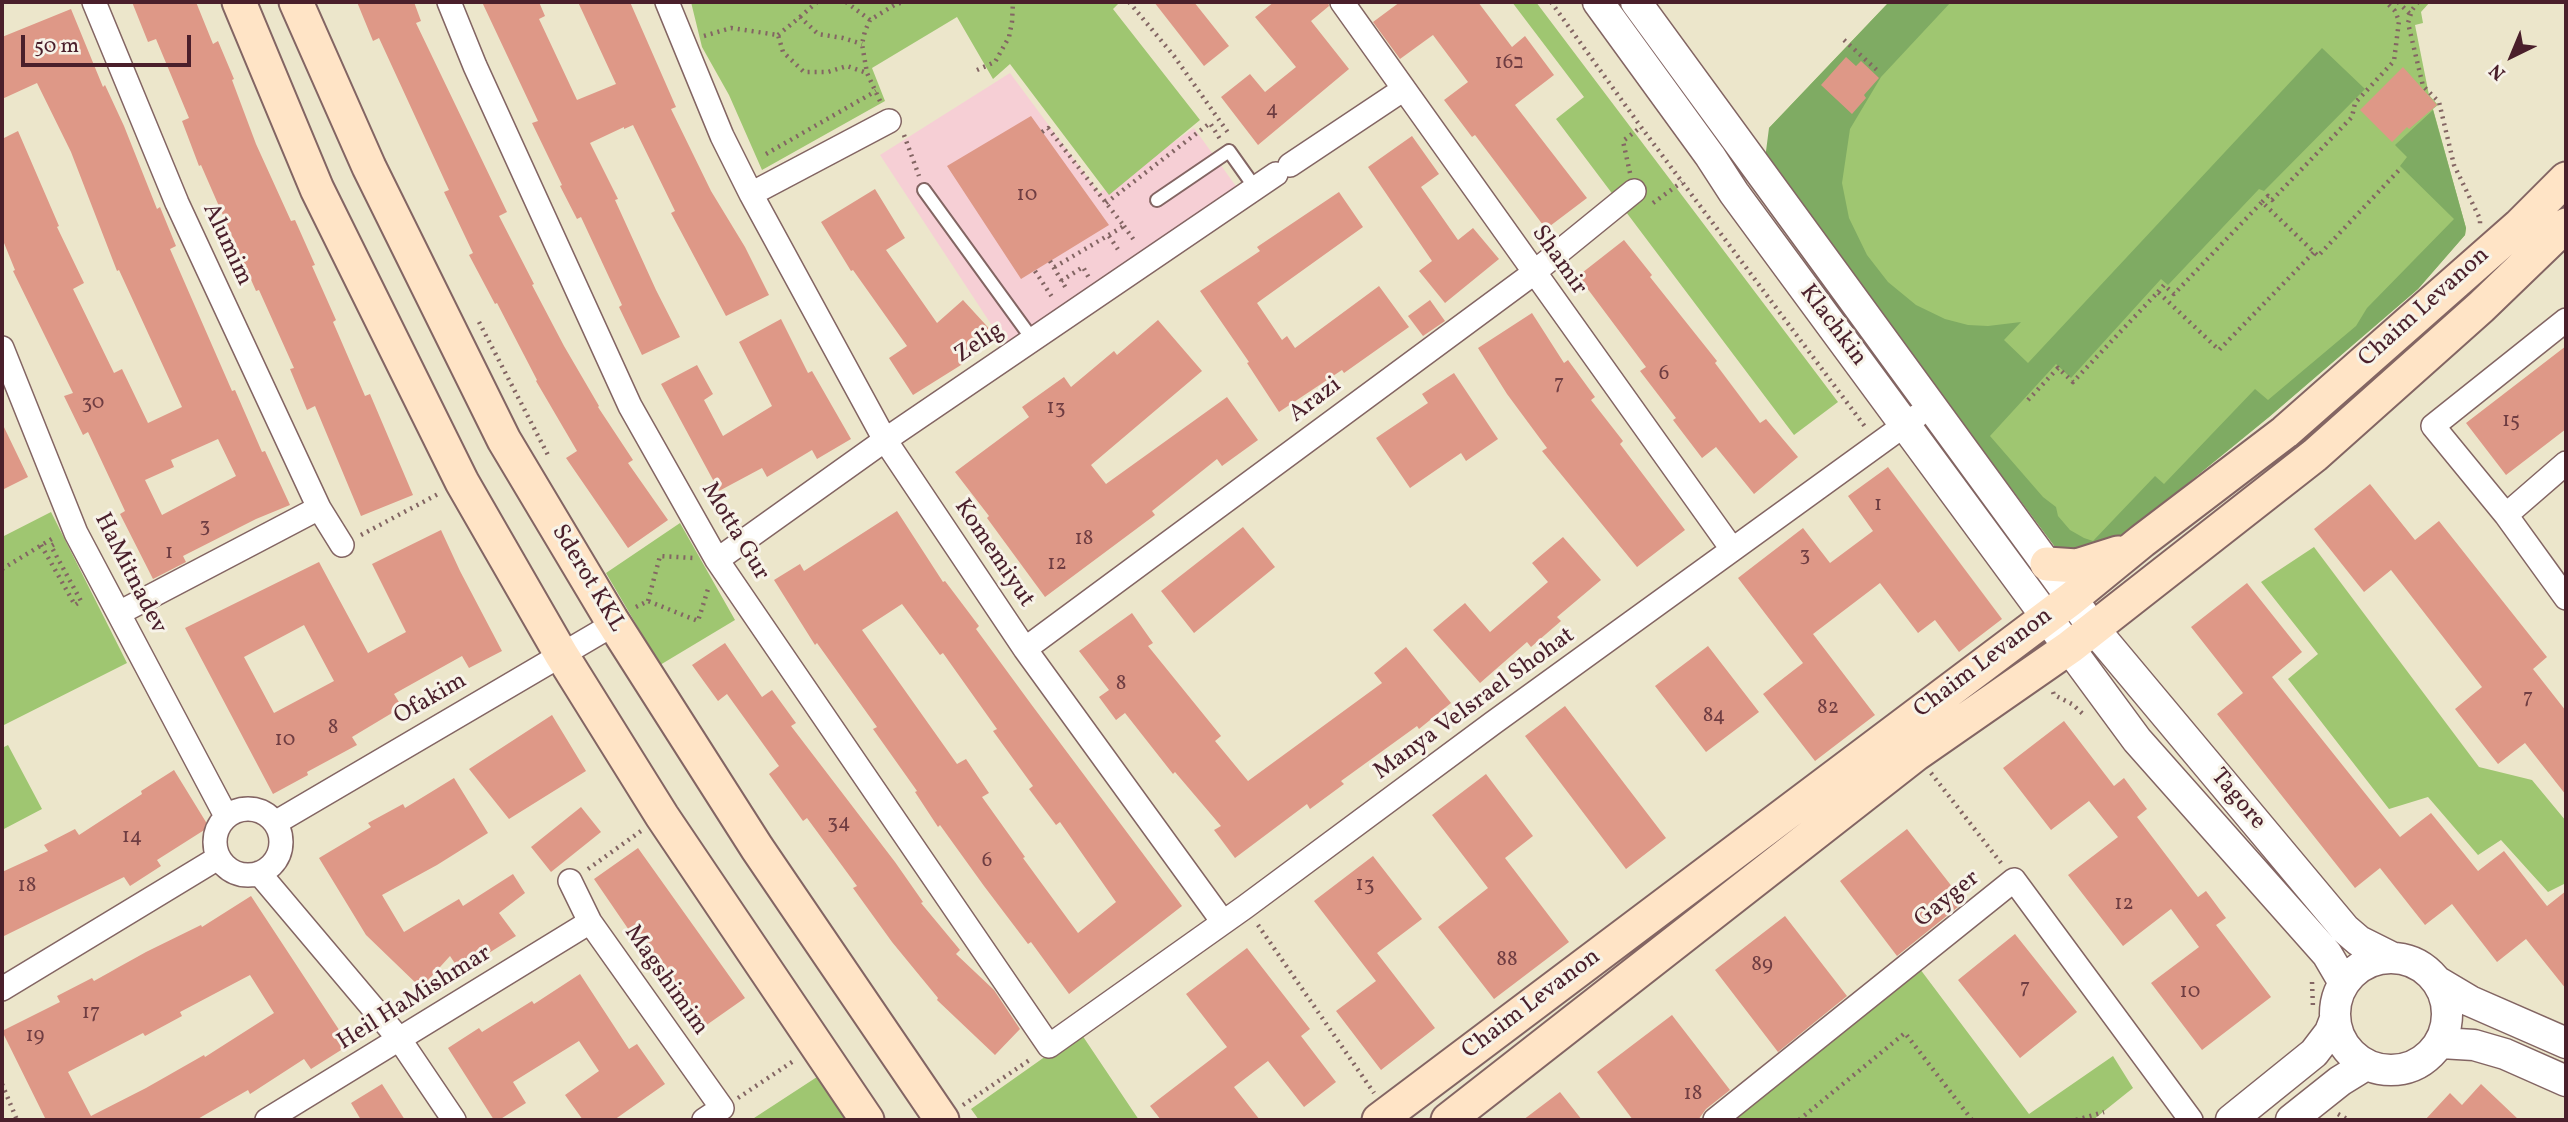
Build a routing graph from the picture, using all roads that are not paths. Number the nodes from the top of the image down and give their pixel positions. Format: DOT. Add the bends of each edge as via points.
graph roads {
  1 [pos="94,2"];
  2 [pos="239,2"];
  3 [pos="296,2"];
  4 [pos="449,2"];
  5 [pos="667,2"];
  6 [pos="1342,2"];
  7 [pos="1598,2"];
  8 [pos="1636,2"];
  9 [pos="1404,89"];
  10 [pos="895,125"];
  11 [pos="2566,179"];
  12 [pos="1256,189"];
  13 [pos="924,190"];
  14 [pos="1634,191"];
  15 [pos="751,194"];
  16 [pos="1157,200"];
  17 [pos="2566,225"];
  18 [pos="1533,273"];
  19 [pos="2566,320"];
  20 [pos="1033,340"];
  21 [pos="2,348"];
  22 [pos="1931,406"];
  23 [pos="1906,425"];
  24 [pos="885,440"];
  25 [pos="2566,463"];
  26 [pos="319,508"];
  27 [pos="2506,515"];
  28 [pos="2142,541"];
  29 [pos="341,545"];
  30 [pos="1732,550"];
  31 [pos="717,560"];
  32 [pos="2047,564"];
  33 [pos="2566,598"];
  34 [pos="2059,607"];
  35 [pos="119,613"];
  36 [pos="614,624"];
  37 [pos="2082,638"];
  38 [pos="1025,649"];
  39 [pos="561,654"];
  40 [pos="226,816"];
  41 [pos="275,823"];
  42 [pos="218,858"];
  43 [pos="259,873"];
  44 [pos="570,881"];
  45 [pos="590,922"];
  46 [pos="1223,922"];
  47 [pos="2393,958"];
  48 [pos="2438,982"];
  49 [pos="2344,983"];
  50 [pos="2,989"];
  51 [pos="2335,1019"];
  52 [pos="400,1040"];
  53 [pos="2441,1043"];
  54 [pos="2566,1043"];
  55 [pos="1049,1046"];
  56 [pos="2366,1065"];
  57 [pos="2566,1081"];
  58 [pos="713,1114"];
  59 [pos="1384,1117"];
  60 [pos="267,1120"];
  61 [pos="454,1120"];
  62 [pos="867,1120"];
  63 [pos="942,1120"];
  64 [pos="1448,1120"];
  65 [pos="1715,1120"];
  66 [pos="2191,1120"];
  67 [pos="2231,1120"];
  68 [pos="2291,1120"];
  1 -- 26 [label="street, Alumim" via="177,202"];
  2 -- 39 [label="main road" via="323,201 463,482"];
  3 -- 36 [label="main road, Sderot KKL" via="369,167 504,439"];
  4 -- 31 [label="street, Motta Gur" via="630,406"];
  5 -- 15 [label="street, Komemiyut"];
  6 -- 9 [label="street, Shamir"];
  7 -- 23 [label="street, Klachkin"];
  8 -- 22 [label="street, Klachkin"];
  9 -- 12 [label="street, Zelig"];
  9 -- 18 [label="street, Shamir"];
  10 -- 15 [label="street"];
  11 -- 28 [label="main road, Chaim Levanon" via="2285,432"];
  12 -- 16 [label="lane" via="1230,144"];
  12 -- 20 [label="street, Zelig"];
  13 -- 20 [label="lane"];
  14 -- 18 [label="street, Arazi"];
  15 -- 24 [label="street, Komemiyut"];
  17 -- 37 [label="main road, Chaim Levanon" via="2315,455"];
  18 -- 30 [label="street, Shamir"];
  18 -- 38 [label="street, Arazi"];
  19 -- 27 [label="street" via="2433,426"];
  20 -- 24 [label="street, Zelig"];
  21 -- 35 [label="street, HaMitnadev" via="65,532"];
  22 -- 23 [label="street, Manya VeIsrael Shohat"];
  22 -- 32 [label="street, Klachkin"];
  23 -- 30 [label="street, Manya VeIsrael Shohat"];
  23 -- 34 [label="street, Klachkin"];
  24 -- 31 [label="street, Zelig"];
  24 -- 38 [label="street, Komemiyut"];
  25 -- 27 [label="street"];
  26 -- 29 [label="street, Alumim"];
  26 -- 35 [label="street"];
  27 -- 33 [label="street"];
  28 -- 32 [label="main road" via="2098,561 2077,566"];
  28 -- 34 [label="main road, Chaim Levanon"];
  30 -- 46 [label="street, Manya VeIsrael Shohat"];
  31 -- 55 [label="street, Motta Gur"];
  32 -- 34 [label="street, Klachkin"];
  34 -- 37 [label="street, Klachkin"];
  34 -- 59 [label="main road, Chaim Levanon"];
  35 -- 40 [label="street, HaMitnadev"];
  36 -- 39 [label="street, Ofakim"];
  36 -- 63 [label="main road, Sderot KKL" via="757,848"];
  37 -- 47 [label="street, Tagore" via="2345,929"];
  37 -- 49 [label="street, Tagore" via="2137,740 2327,954"];
  37 -- 64 [label="main road, Chaim Levanon" via="1916,754"];
  38 -- 46 [label="street, Komemiyut"];
  39 -- 41 [label="street, Ofakim"];
  39 -- 62 [label="main road" via="662,816"];
  40 -- 41 [label="street" via="252,808"];
  40 -- 42 [label="street" via="214,841"];
  41 -- 43 [label="street" via="280,852"];
  42 -- 43 [label="street" via="232,872"];
  42 -- 50 [label="street"];
  43 -- 52 [label="street"];
  44 -- 45 [label="street, Magshimim"];
  45 -- 52 [label="street, Heil HaMishmar"];
  45 -- 58 [label="street, Magshimim"];
  46 -- 55 [label="street, Manya VeIsrael Shohat"];
  47 -- 48 [label="street" via="2426,969"];
  47 -- 49 [label="street" via="2365,964"];
  48 -- 53 [label="street" via="2448,1012"];
  48 -- 54 [label="street"];
  49 -- 51 [label="street"];
  51 -- 56 [label="street" via="2340,1038"];
  51 -- 67 [label="street" via="2314,1053"];
  52 -- 60 [label="street, Heil HaMishmar"];
  52 -- 61 [label="street"];
  53 -- 56 [label="street" via="2416,1066 2391,1070"];
  53 -- 57 [label="street" via="2474,1045 2505,1054"];
  56 -- 68 [label="street"];
  65 -- 66 [label="street, Gayger" via="2014,880"];
}
